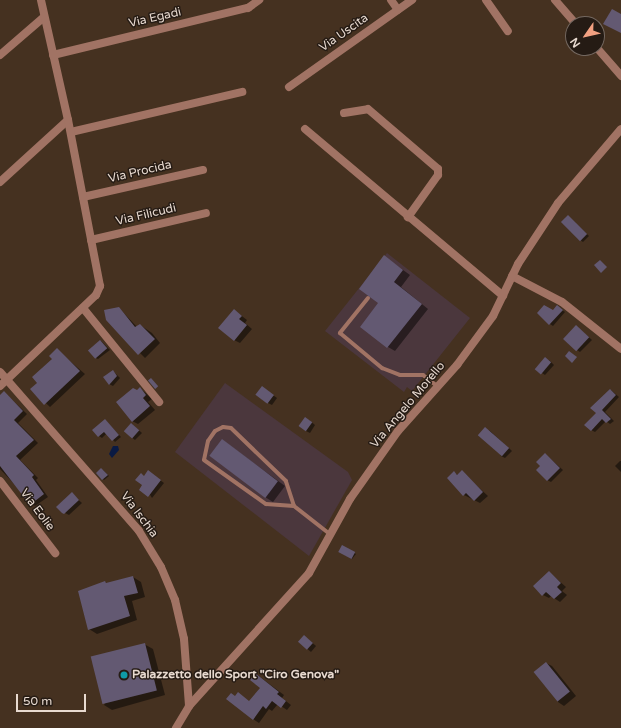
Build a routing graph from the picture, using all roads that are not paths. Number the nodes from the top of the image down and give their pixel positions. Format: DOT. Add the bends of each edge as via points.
graph roads {
  1 [pos="41,0"];
  2 [pos="259,0"];
  3 [pos="391,0"];
  4 [pos="412,0"];
  5 [pos="486,0"];
  6 [pos="555,0"];
  7 [pos="398,10"];
  8 [pos="569,16"];
  9 [pos="44,17"];
  10 [pos="508,31"];
  11 [pos="0,55"];
  12 [pos="53,55"];
  13 [pos="604,56"];
  14 [pos="621,76"];
  15 [pos="290,87"];
  16 [pos="242,92"];
  17 [pos="344,113"];
  18 [pos="68,120"];
  19 [pos="305,129"];
  20 [pos="621,129"];
  21 [pos="70,132"];
  22 [pos="203,170"];
  23 [pos="0,182"];
  24 [pos="83,197"];
  25 [pos="206,213"];
  26 [pos="408,217"];
  27 [pos="91,240"];
  28 [pos="512,276"];
  29 [pos="503,296"];
  30 [pos="368,298"];
  31 [pos="83,308"];
  32 [pos="621,349"];
  33 [pos="0,372"];
  34 [pos="7,380"];
  35 [pos="0,386"];
  36 [pos="437,386"];
  37 [pos="159,402"];
  38 [pos="0,481"];
  39 [pos="294,506"];
  40 [pos="332,535"];
  41 [pos="55,553"];
  42 [pos="189,706"];
  43 [pos="176,728"];
  1 -- 9 [label="street"];
  2 -- 12 [label="street, Via Egadi" via="248,8"];
  3 -- 7 [label="street"];
  4 -- 7 [label="street, Via Uscita"];
  5 -- 10 [label="street"];
  6 -- 8 [label="street"];
  7 -- 15 [label="street, Via Uscita"];
  9 -- 11 [label="street"];
  9 -- 12 [label="street"];
  12 -- 18 [label="street"];
  13 -- 14 [label="street"];
  16 -- 21 [label="street"];
  17 -- 26 [label="street" via="368,110 435,164 438,176"];
  18 -- 21 [label="street"];
  18 -- 23 [label="street"];
  19 -- 26 [label="street"];
  20 -- 28 [label="street, Via Angelo Morello" via="562,198"];
  21 -- 24 [label="street"];
  22 -- 24 [label="street, Via Procida"];
  24 -- 27 [label="street"];
  25 -- 27 [label="street, Via Filicudi"];
  26 -- 29 [label="street"];
  27 -- 31 [label="street" via="100,286 96,295"];
  28 -- 29 [label="street, Via Angelo Morello"];
  28 -- 32 [label="street" via="562,302"];
  29 -- 36 [label="street, Via Angelo Morello" via="493,316"];
  30 -- 36 [label="lane" via="340,333 382,368 400,375 422,375"];
  31 -- 34 [label="street"];
  31 -- 37 [label="street"];
  33 -- 34 [label="street, Via Ischia"];
  34 -- 35 [label="street"];
  34 -- 42 [label="street, Via Ischia" via="134,525 161,568 175,600 184,638"];
  36 -- 40 [label="street, Via Angelo Morello" via="394,437 350,499"];
  38 -- 41 [label="street, Via Eolie"];
  39 -- 39 [label="lane" via="266,504 204,460 208,442 215,431 223,427 231,428 286,481"];
  39 -- 40 [label="lane"];
  40 -- 42 [label="street, Via Angelo Morello" via="309,574"];
  42 -- 43 [label="street, Via Angelo Morello"];
}
